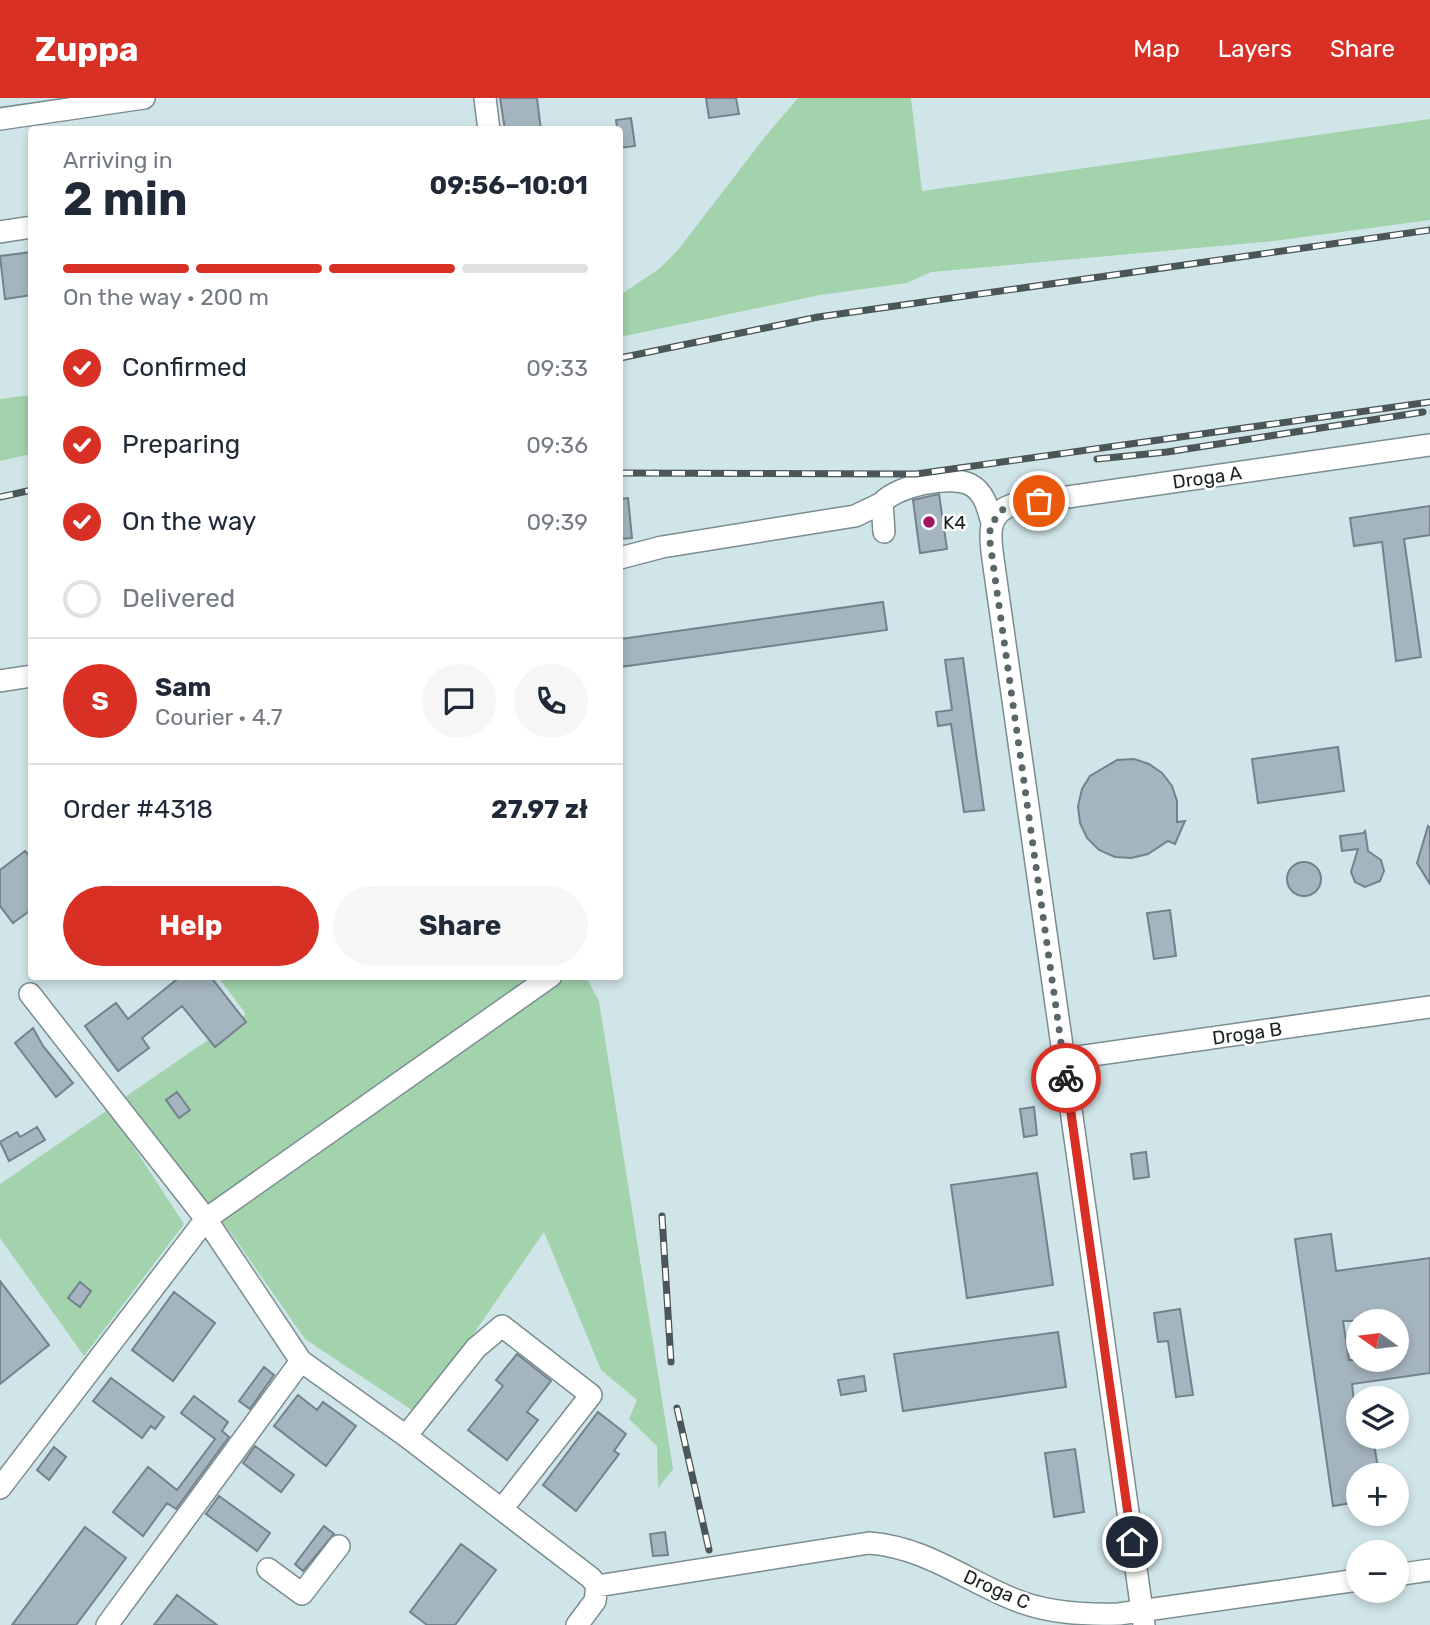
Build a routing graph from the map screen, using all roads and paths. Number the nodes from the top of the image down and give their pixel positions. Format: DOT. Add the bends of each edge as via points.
graph roads {
  1 [pos="144,98"];
  2 [pos="485,98"];
  3 [pos="0,119"];
  4 [pos="488,126"];
  5 [pos="28,228"];
  6 [pos="0,232"];
  7 [pos="1430,445"];
  8 [pos="881,503"];
  9 [pos="992,523"];
  10 [pos="884,532"];
  11 [pos="623,557"];
  12 [pos="28,677"];
  13 [pos="0,681"];
  14 [pos="545,980"];
  15 [pos="30,994"];
  16 [pos="1430,1007"];
  17 [pos="1064,1059"];
  18 [pos="206,1219"];
  19 [pos="302,1362"];
  20 [pos="406,1436"];
  21 [pos="0,1488"];
  22 [pos="502,1509"];
  23 [pos="339,1546"];
  24 [pos="268,1569"];
  25 [pos="1430,1570"];
  26 [pos="1409,1573"];
  27 [pos="1346,1582"];
  28 [pos="597,1586"];
  29 [pos="1143,1618"];
  30 [pos="107,1625"];
  31 [pos="577,1625"];
  1 -- 3 [label="street"];
  2 -- 4 [label="street"];
  5 -- 6 [label="street"];
  7 -- 9 [label="street, Droga A" via="1012,505 997,513"];
  8 -- 9 [label="street" via="891,492 955,480 972,485 984,497"];
  8 -- 10 [label="street"];
  8 -- 11 [label="street" via="855,516"];
  9 -- 17 [label="street" via="989,535"];
  12 -- 13 [label="street"];
  14 -- 18 [label="street"];
  15 -- 18 [label="street"];
  16 -- 17 [label="street, Droga B"];
  17 -- 29 [label="street"];
  18 -- 19 [label="street"];
  18 -- 21 [label="street"];
  19 -- 20 [label="street"];
  19 -- 30 [label="street"];
  20 -- 22 [label="street"];
  20 -- 22 [label="street" via="476,1348 502,1326 591,1395"];
  22 -- 28 [label="street" via="571,1560"];
  23 -- 24 [label="street" via="302,1594"];
  25 -- 26 [label="street"];
  27 -- 29 [label="street, Droga C"];
  28 -- 29 [label="street, Droga C" via="869,1543 919,1553 1038,1607"];
  28 -- 31 [label="street" via="595,1601"];
}
